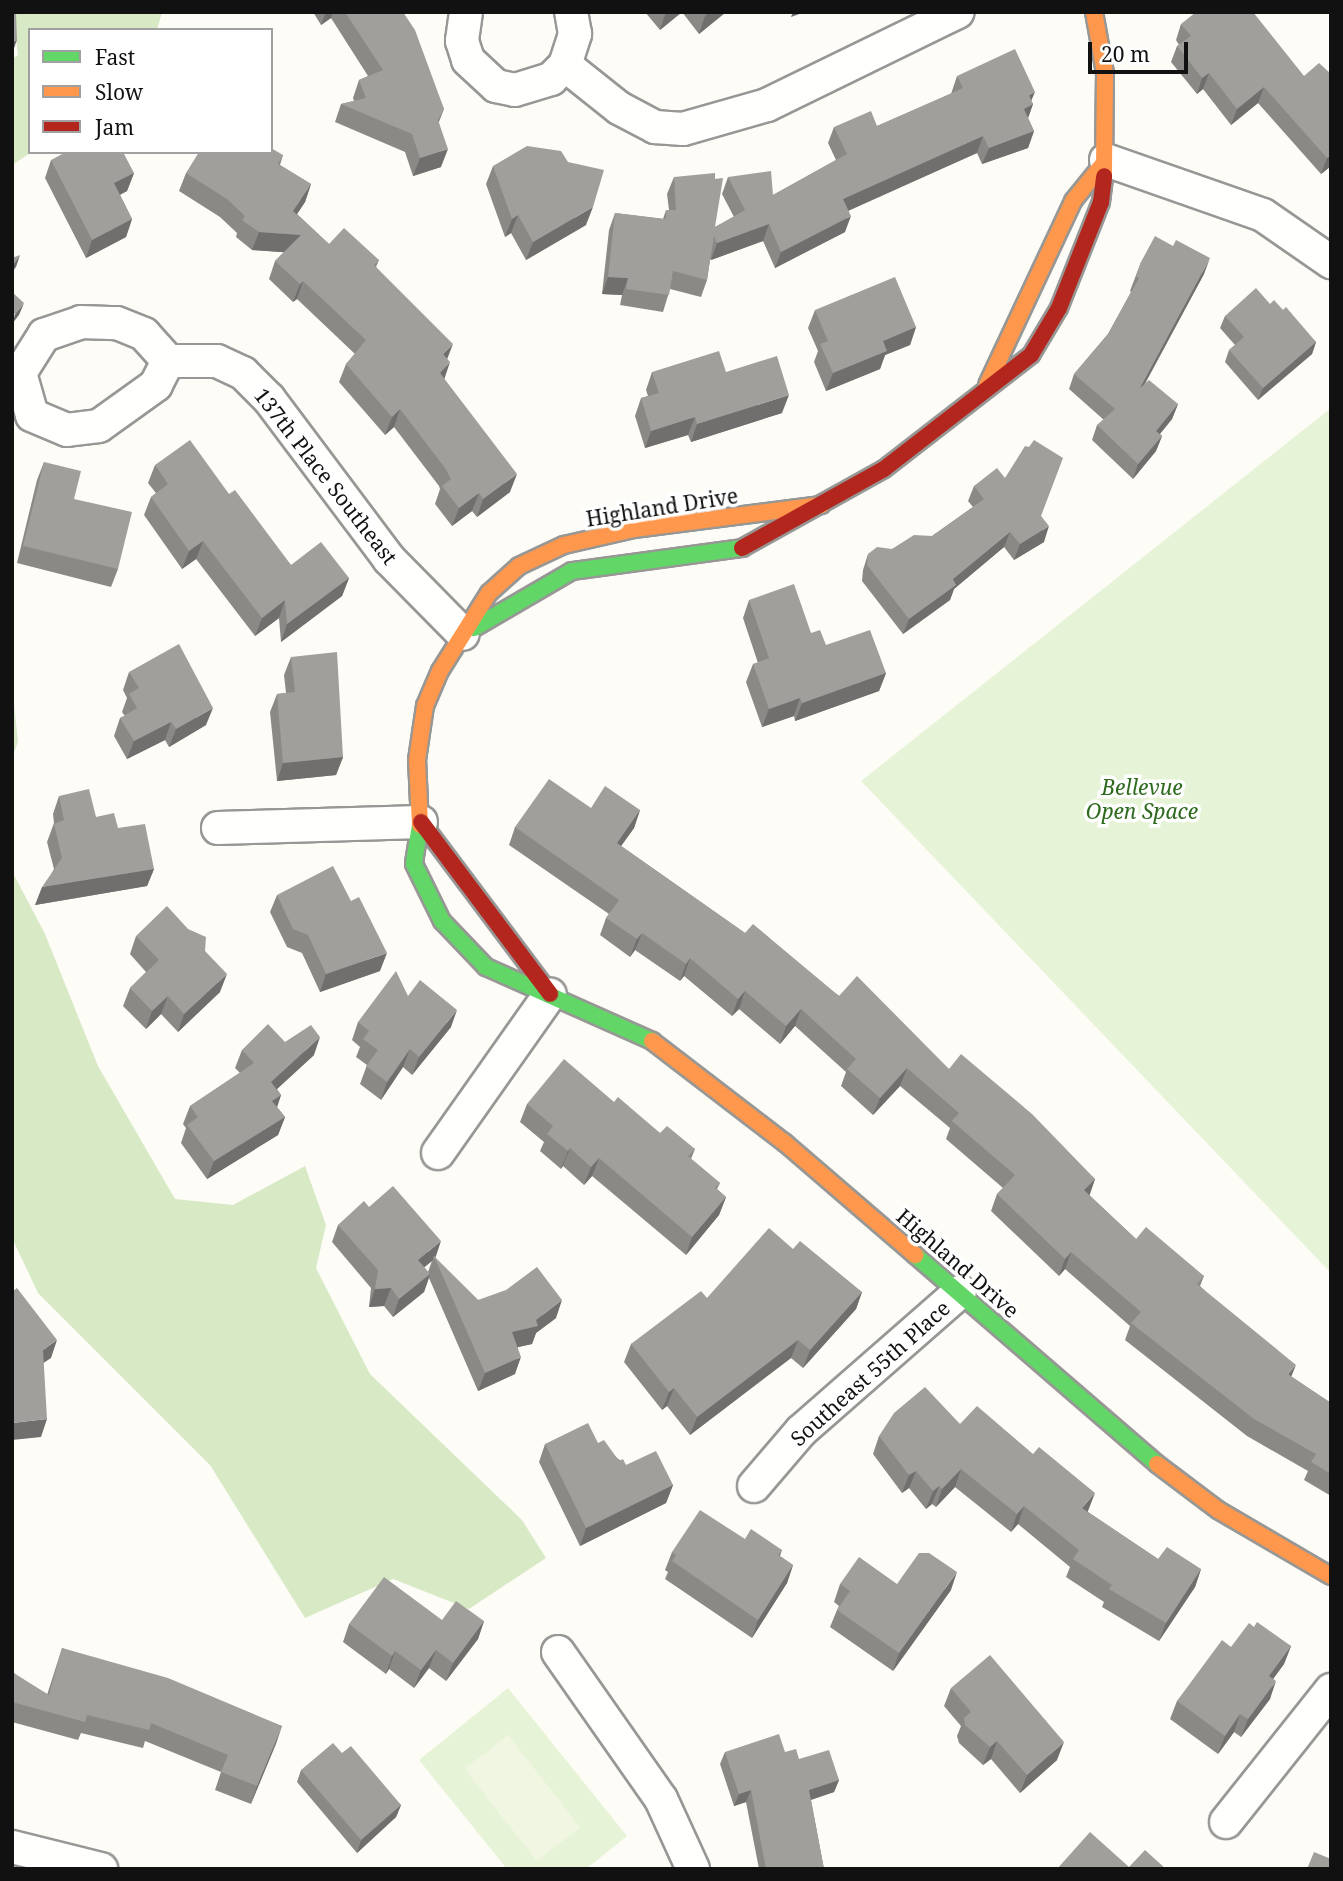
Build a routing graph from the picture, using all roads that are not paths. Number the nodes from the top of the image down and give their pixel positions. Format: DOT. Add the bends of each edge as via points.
graph roads {
  1 [pos="466,12"];
  2 [pos="571,12"];
  3 [pos="958,12"];
  4 [pos="1094,12"];
  5 [pos="565,65"];
  6 [pos="1106,160"];
  7 [pos="1331,262"];
  8 [pos="168,360"];
  9 [pos="983,393"];
  10 [pos="821,505"];
  11 [pos="463,634"];
  12 [pos="421,822"];
  13 [pos="218,828"];
  14 [pos="550,994"];
  15 [pos="438,1153"];
  16 [pos="960,1292"];
  17 [pos="754,1486"];
  18 [pos="1331,1576"];
  19 [pos="558,1652"];
  20 [pos="1331,1690"];
  21 [pos="1226,1822"];
  22 [pos="12,1847"];
  23 [pos="101,1869"];
  24 [pos="693,1869"];
  1 -- 5 [label="street" via="462,41 468,60 496,86 534,87"];
  2 -- 5 [label="street" via="575,34"];
  3 -- 5 [label="street" via="767,105 683,130 654,127 619,108"];
  4 -- 6 [label="street, Highland Drive" via="1105,72"];
  6 -- 7 [label="street" via="1263,215"];
  6 -- 9 [label="street, Highland Drive" via="1073,201"];
  6 -- 9 [label="street, Highland Drive" via="1101,202 1059,308 1031,355"];
  8 -- 8 [label="street" via="144,334 117,323 82,322 44,335 20,373 32,415 67,430 99,426 156,384"];
  8 -- 11 [label="street, 137th Place Southeast" via="217,361 243,373 269,399 389,559"];
  9 -- 10 [label="street, Highland Drive" via="926,440"];
  10 -- 11 [label="street, Highland Drive" via="749,547 572,572"];
  10 -- 11 [label="street, Highland Drive" via="634,529 564,545 519,566 499,584"];
  11 -- 12 [label="street, Highland Drive" via="425,706 417,760"];
  12 -- 13 [label="street"];
  12 -- 14 [label="street, Highland Drive"];
  12 -- 14 [label="street, Highland Drive" via="414,863 442,921 486,967"];
  14 -- 15 [label="street"];
  14 -- 16 [label="street, Highland Drive" via="668,1050"];
  16 -- 17 [label="street, Southeast 55th Place" via="801,1431"];
  16 -- 18 [label="street, Highland Drive" via="1168,1475"];
  19 -- 24 [label="street" via="661,1799"];
  20 -- 21 [label="street"];
  22 -- 23 [label="street"];
}
